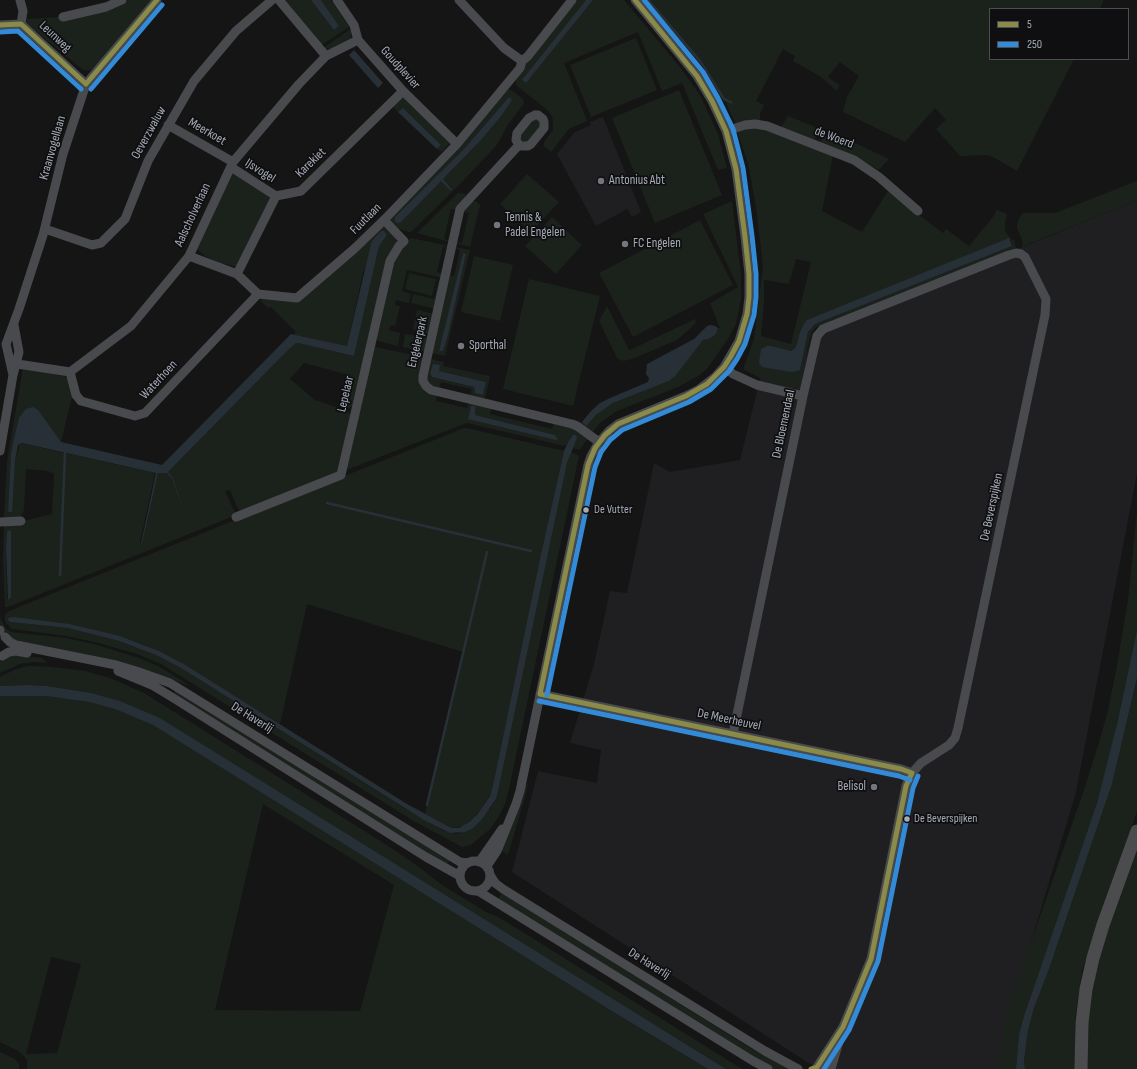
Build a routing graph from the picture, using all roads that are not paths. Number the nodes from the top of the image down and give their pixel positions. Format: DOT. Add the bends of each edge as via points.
graph roads {
  1 [pos="20,0"];
  2 [pos="122,0"];
  3 [pos="157,0"];
  4 [pos="272,0"];
  5 [pos="279,0"];
  6 [pos="337,0"];
  7 [pos="458,0"];
  8 [pos="572,0"];
  9 [pos="635,0"];
  10 [pos="63,17"];
  11 [pos="21,24"];
  12 [pos="0,25"];
  13 [pos="358,40"];
  14 [pos="326,56"];
  15 [pos="522,61"];
  16 [pos="86,84"];
  17 [pos="403,91"];
  18 [pos="168,125"];
  19 [pos="726,131"];
  20 [pos="457,144"];
  21 [pos="519,145"];
  22 [pos="232,165"];
  23 [pos="276,196"];
  24 [pos="918,211"];
  25 [pos="384,220"];
  26 [pos="45,229"];
  27 [pos="1021,254"];
  28 [pos="189,256"];
  29 [pos="237,274"];
  30 [pos="258,294"];
  31 [pos="0,332"];
  32 [pos="12,335"];
  33 [pos="13,364"];
  34 [pos="724,367"];
  35 [pos="70,372"];
  36 [pos="803,396"];
  37 [pos="599,442"];
  38 [pos="0,451"];
  39 [pos="236,517"];
  40 [pos="22,521"];
  41 [pos="0,522"];
  42 [pos="1,632"];
  43 [pos="1,657"];
  44 [pos="540,694"];
  45 [pos="733,734"];
  46 [pos="912,773"];
  47 [pos="1137,831"];
  48 [pos="468,863"];
  49 [pos="485,868"];
  50 [pos="460,876"];
  51 [pos="478,891"];
  52 [pos="843,1028"];
  53 [pos="818,1068"];
  54 [pos="768,1069"];
  55 [pos="798,1069"];
  56 [pos="830,1069"];
  57 [pos="1081,1069"];
  1 -- 11 [label="street" via="23,11"];
  2 -- 10 [label="street" via="106,7"];
  3 -- 16 [label="street, Kraanvogellaan"];
  4 -- 18 [label="street, Oeverzwaluw" via="236,31 194,81"];
  5 -- 14 [label="street"];
  6 -- 13 [label="street, Goudplevier" via="354,26"];
  7 -- 15 [label="street" via="504,48"];
  8 -- 15 [label="street, Fuutlaan"];
  9 -- 19 [label="street" via="697,76 712,100"];
  11 -- 12 [label="street, Leunweg"];
  11 -- 16 [label="street, Leunweg"];
  13 -- 14 [label="street, Aalscholverlaan"];
  13 -- 17 [label="street, Goudplevier"];
  14 -- 22 [label="street, Aalscholverlaan" via="299,84"];
  15 -- 20 [label="street, Fuutlaan" via="520,68"];
  16 -- 26 [label="street, Kraanvogellaan" via="63,154"];
  17 -- 20 [label="street, Goudplevier"];
  17 -- 23 [label="street, Karekiet" via="301,191"];
  18 -- 22 [label="street, Meerkoet"];
  18 -- 26 [label="street, Oeverzwaluw" via="148,161 125,219 101,243 92,244"];
  19 -- 24 [label="street, de Woerd" via="756,124 767,126 854,160 879,176"];
  19 -- 34 [label="street" via="733,154 740,196 749,274 749,297 744,329"];
  20 -- 25 [label="street, Fuutlaan"];
  21 -- 37 [label="street, Engelerpark" via="460,209 423,380 431,390 578,426"];
  22 -- 23 [label="street, IJsvogel"];
  22 -- 28 [label="street, Aalscholverlaan"];
  23 -- 29 [label="street"];
  25 -- 30 [label="street, Fuutlaan" via="296,298"];
  25 -- 39 [label="street, Lepelaar" via="404,241 390,261 340,475"];
  26 -- 32 [label="street, Kraanvogellaan"];
  27 -- 36 [label="street, De Bloemendaal" via="1009,255 823,329 817,336"];
  27 -- 46 [label="street, De Beverspijken" via="1029,262 1046,299 1045,315 960,720 955,738 921,763"];
  28 -- 29 [label="street"];
  28 -- 35 [label="street, Aalscholverlaan" via="131,326"];
  29 -- 30 [label="street"];
  30 -- 35 [label="street, Waterhoen" via="145,413 135,416 81,401 76,395"];
  31 -- 32 [label="street"];
  32 -- 33 [label="street, Kraanvogellaan" via="19,352"];
  33 -- 35 [label="street"];
  33 -- 38 [label="street, Kraanvogellaan"];
  34 -- 36 [label="street" via="757,385"];
  34 -- 37 [label="street" via="698,390 626,420 610,430"];
  36 -- 45 [label="street, De Bloemendaal"];
  37 -- 44 [label="street" via="588,465"];
  40 -- 41 [label="street"];
  42 -- 43 [label="street" via="6,648"];
  42 -- 48 [label="street, De Haverlij" via="16,645 116,665 170,683 460,862"];
  43 -- 50 [label="street, De Haverlij" via="16,651 88,663 115,670 152,685"];
  44 -- 45 [label="street, De Meerheuvel"];
  44 -- 49 [label="street" via="520,791 510,819"];
  45 -- 46 [label="street, De Meerheuvel" via="901,768"];
  46 -- 52 [label="street, De Beverspijken" via="906,786 871,959"];
  47 -- 57 [label="highway" via="1092,958 1082,1023"];
  48 -- 49 [label="street" via="473,862"];
  48 -- 50 [label="street"];
  49 -- 51 [label="street" via="487,885"];
  49 -- 55 [label="street, De Haverlij" via="493,880 503,888"];
  50 -- 51 [label="street" via="466,888"];
  51 -- 54 [label="street"];
  52 -- 53 [label="street, De Beverspijken"];
  52 -- 56 [label="street, De Beverspijken"];
}
